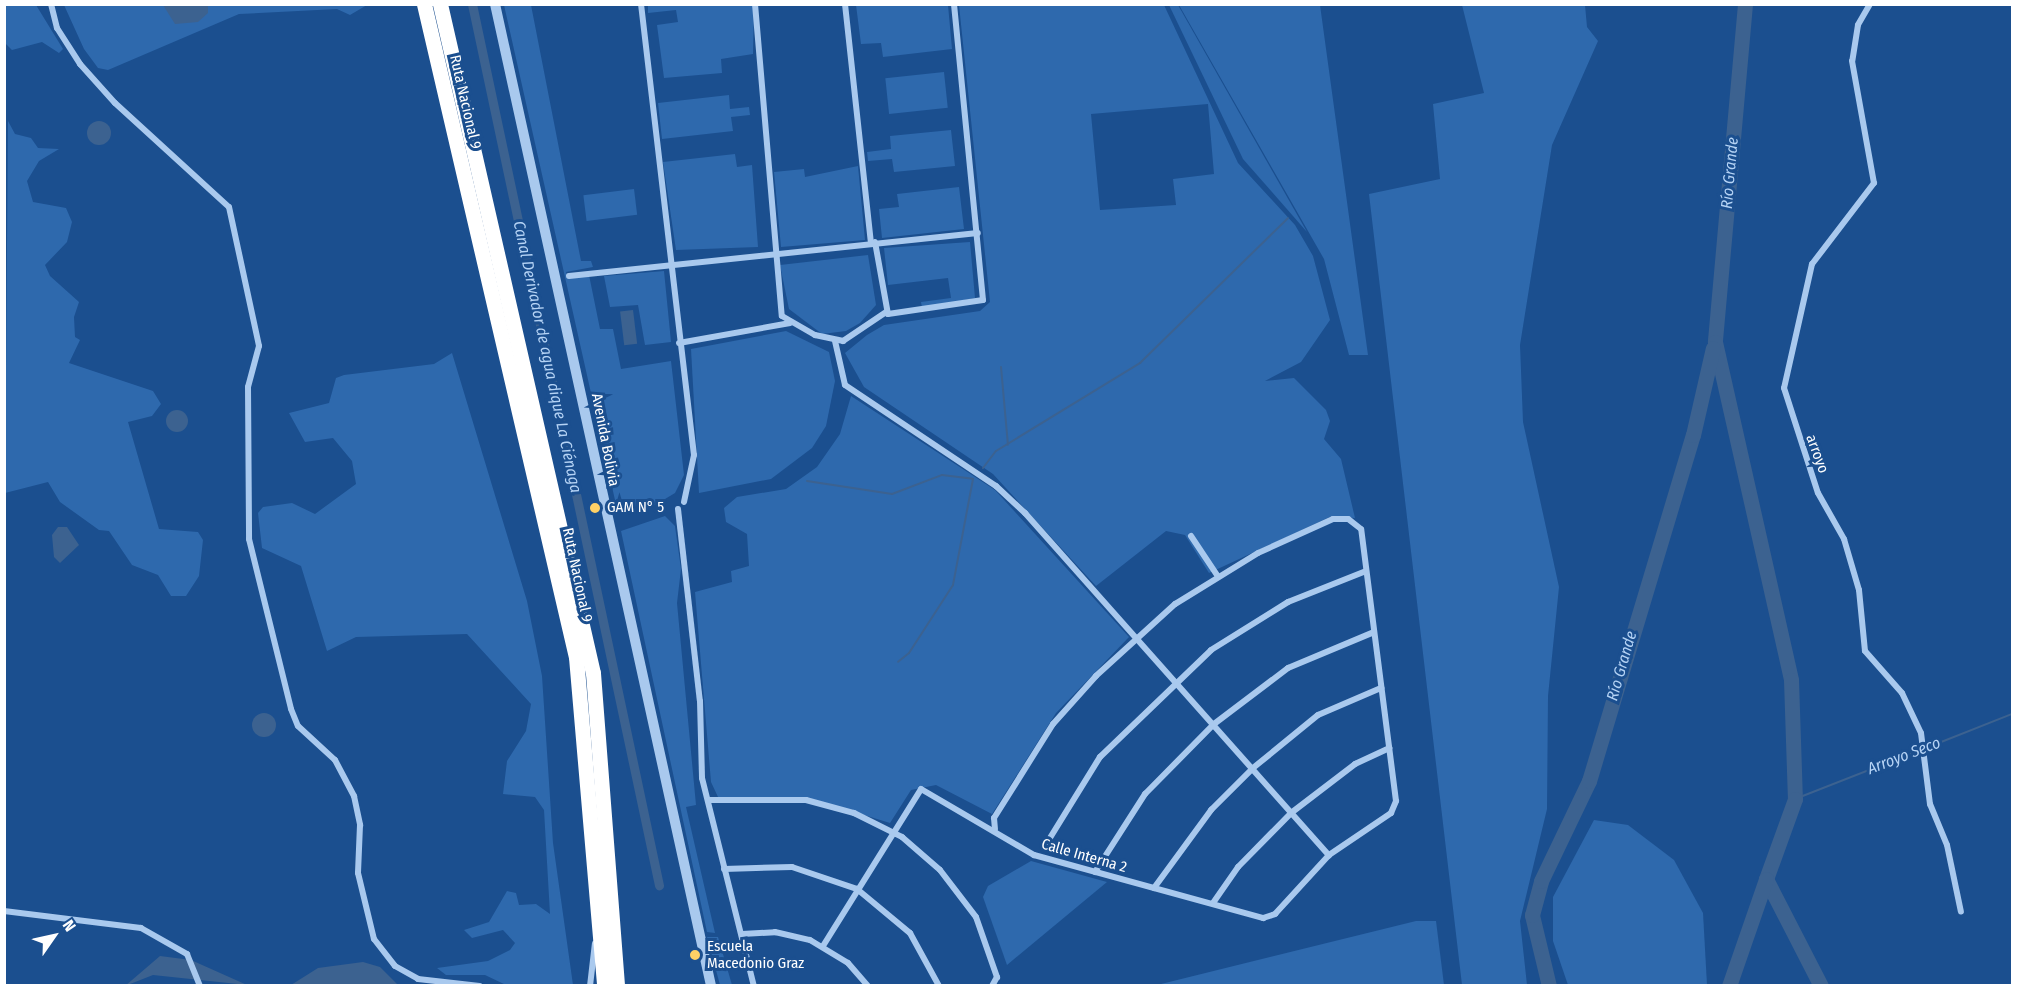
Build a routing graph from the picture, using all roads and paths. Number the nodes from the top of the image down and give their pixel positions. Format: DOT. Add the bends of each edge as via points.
graph roads {
  1 [pos="51,4"];
  2 [pos="424,4"];
  3 [pos="440,4"];
  4 [pos="495,4"];
  5 [pos="641,4"];
  6 [pos="755,4"];
  7 [pos="846,4"];
  8 [pos="954,4"];
  9 [pos="1870,4"];
  10 [pos="978,233"];
  11 [pos="873,243"];
  12 [pos="773,255"];
  13 [pos="669,262"];
  14 [pos="569,276"];
  15 [pos="885,312"];
  16 [pos="790,323"];
  17 [pos="835,341"];
  18 [pos="679,343"];
  19 [pos="684,502"];
  20 [pos="678,508"];
  21 [pos="1191,536"];
  22 [pos="1366,571"];
  23 [pos="1217,575"];
  24 [pos="1374,632"];
  25 [pos="1138,637"];
  26 [pos="1176,681"];
  27 [pos="1382,688"];
  28 [pos="1214,724"];
  29 [pos="1389,748"];
  30 [pos="1252,768"];
  31 [pos="710,800"];
  32 [pos="1291,813"];
  33 [pos="995,829"];
  34 [pos="891,831"];
  35 [pos="1045,846"];
  36 [pos="1329,855"];
  37 [pos="724,868"];
  38 [pos="1095,872"];
  39 [pos="1154,888"];
  40 [pos="857,889"];
  41 [pos="1213,903"];
  42 [pos="4,911"];
  43 [pos="1960,912"];
  44 [pos="599,927"];
  45 [pos="742,934"];
  46 [pos="823,946"];
  47 [pos="200,986"];
  48 [pos="480,986"];
  49 [pos="590,986"];
  50 [pos="604,986"];
  51 [pos="617,986"];
  52 [pos="711,986"];
  53 [pos="754,986"];
  54 [pos="868,986"];
  55 [pos="939,986"];
  56 [pos="992,986"];
  1 -- 48 [label="street" via="57,28 80,64 115,103 230,207 259,346 248,387 249,539 291,709 298,726 335,760 354,796 360,825 358,873 374,939 395,966 418,979"];
  2 -- 44 [label="highway, Ruta Nacional 9" via="572,634 583,703"];
  3 -- 51 [label="highway, Ruta Nacional 9" via="593,673"];
  4 -- 52 [label="street, Avenida Bolivia"];
  5 -- 13 [label="street"];
  6 -- 12 [label="street"];
  7 -- 11 [label="street"];
  8 -- 10 [label="street"];
  9 -- 43 [label="street, arroyo" via="1858,25 1852,61 1874,183 1867,199 1819,249 1784,388 1818,493 1844,539 1859,590 1865,651 1902,693 1921,733 1930,804 1947,845"];
  10 -- 11 [label="street"];
  10 -- 15 [label="street" via="983,300 964,306"];
  11 -- 12 [label="street"];
  11 -- 15 [label="street"];
  12 -- 13 [label="street"];
  12 -- 16 [label="street" via="779,307"];
  13 -- 14 [label="street"];
  13 -- 18 [label="street"];
  15 -- 17 [label="street"];
  16 -- 17 [label="street"];
  16 -- 18 [label="street"];
  17 -- 25 [label="street" via="845,385 996,486"];
  18 -- 19 [label="street" via="694,454"];
  20 -- 31 [label="street" via="700,701 702,778"];
  21 -- 23 [label="street"];
  22 -- 23 [label="street" via="1361,529 1341,518"];
  22 -- 24 [label="street"];
  22 -- 26 [label="street" via="1249,624"];
  23 -- 25 [label="street"];
  24 -- 27 [label="street"];
  24 -- 28 [label="street" via="1288,668"];
  25 -- 26 [label="street"];
  25 -- 33 [label="street" via="1053,724 994,818"];
  26 -- 28 [label="street"];
  26 -- 35 [label="street" via="1100,757"];
  27 -- 29 [label="street"];
  27 -- 30 [label="street" via="1318,715"];
  28 -- 30 [label="street"];
  28 -- 38 [label="street" via="1145,794"];
  29 -- 32 [label="street" via="1355,764"];
  29 -- 36 [label="street" via="1396,801 1391,813"];
  30 -- 32 [label="street"];
  30 -- 39 [label="street" via="1211,810"];
  31 -- 34 [label="street" via="806,800"];
  31 -- 37 [label="street"];
  32 -- 36 [label="street"];
  32 -- 41 [label="street" via="1238,867"];
  33 -- 34 [label="street, Calle Interna 2" via="931,790 914,794"];
  33 -- 38 [label="street, Calle Interna 2" via="1034,855"];
  34 -- 40 [label="street"];
  34 -- 56 [label="street" via="940,870 976,917 997,976"];
  36 -- 41 [label="street, Calle Interna 2" via="1275,914 1263,918"];
  37 -- 40 [label="street" via="792,867"];
  37 -- 45 [label="street"];
  38 -- 39 [label="street, Calle Interna 2"];
  39 -- 41 [label="street, Calle Interna 2"];
  40 -- 46 [label="street"];
  40 -- 55 [label="street" via="906,928"];
  42 -- 47 [label="street" via="141,928 187,954"];
  44 -- 49 [label="street"];
  44 -- 50 [label="highway, Ruta Nacional 9"];
  45 -- 46 [label="street" via="783,933"];
  45 -- 53 [label="street"];
  46 -- 54 [label="street"];
}
